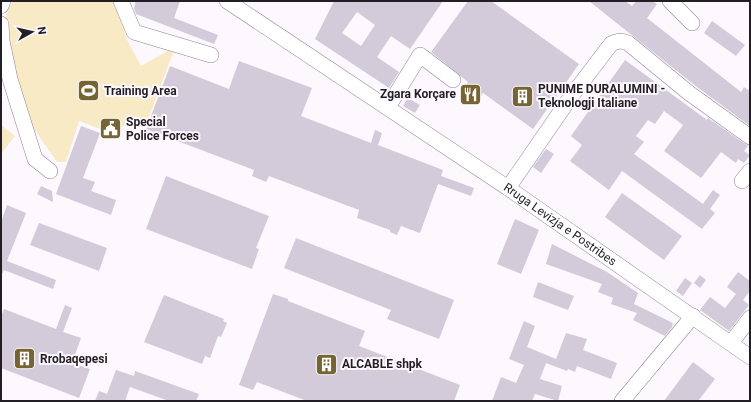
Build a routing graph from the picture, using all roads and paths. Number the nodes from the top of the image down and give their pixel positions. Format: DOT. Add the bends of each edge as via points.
graph roads {
  1 [pos="3,1"];
  2 [pos="121,1"];
  3 [pos="227,1"];
  4 [pos="670,1"];
  5 [pos="1,6"];
  6 [pos="692,23"];
  7 [pos="1,24"];
  8 [pos="211,55"];
  9 [pos="453,80"];
  10 [pos="388,107"];
  11 [pos="750,138"];
  12 [pos="50,171"];
  13 [pos="508,188"];
  14 [pos="693,316"];
  15 [pos="750,318"];
  16 [pos="731,343"];
  17 [pos="750,357"];
  18 [pos="622,401"];
  1 -- 5 [label="street"];
  2 -- 8 [label="street" via="134,32"];
  3 -- 10 [label="street, Rruga Levizja e Postribes"];
  4 -- 6 [label="street"];
  7 -- 12 [label="street" via="10,79 34,159"];
  9 -- 10 [label="street" via="420,55"];
  10 -- 13 [label="street, Rruga Levizja e Postribes"];
  11 -- 13 [label="street" via="628,43 617,41 611,44 570,98"];
  13 -- 14 [label="street, Rruga Levizja e Postribes"];
  14 -- 16 [label="street, Rruga Levizja e Postribes"];
  14 -- 18 [label="street"];
  15 -- 16 [label="street"];
  16 -- 17 [label="street, Rruga Levizja e Postribes"];
}
